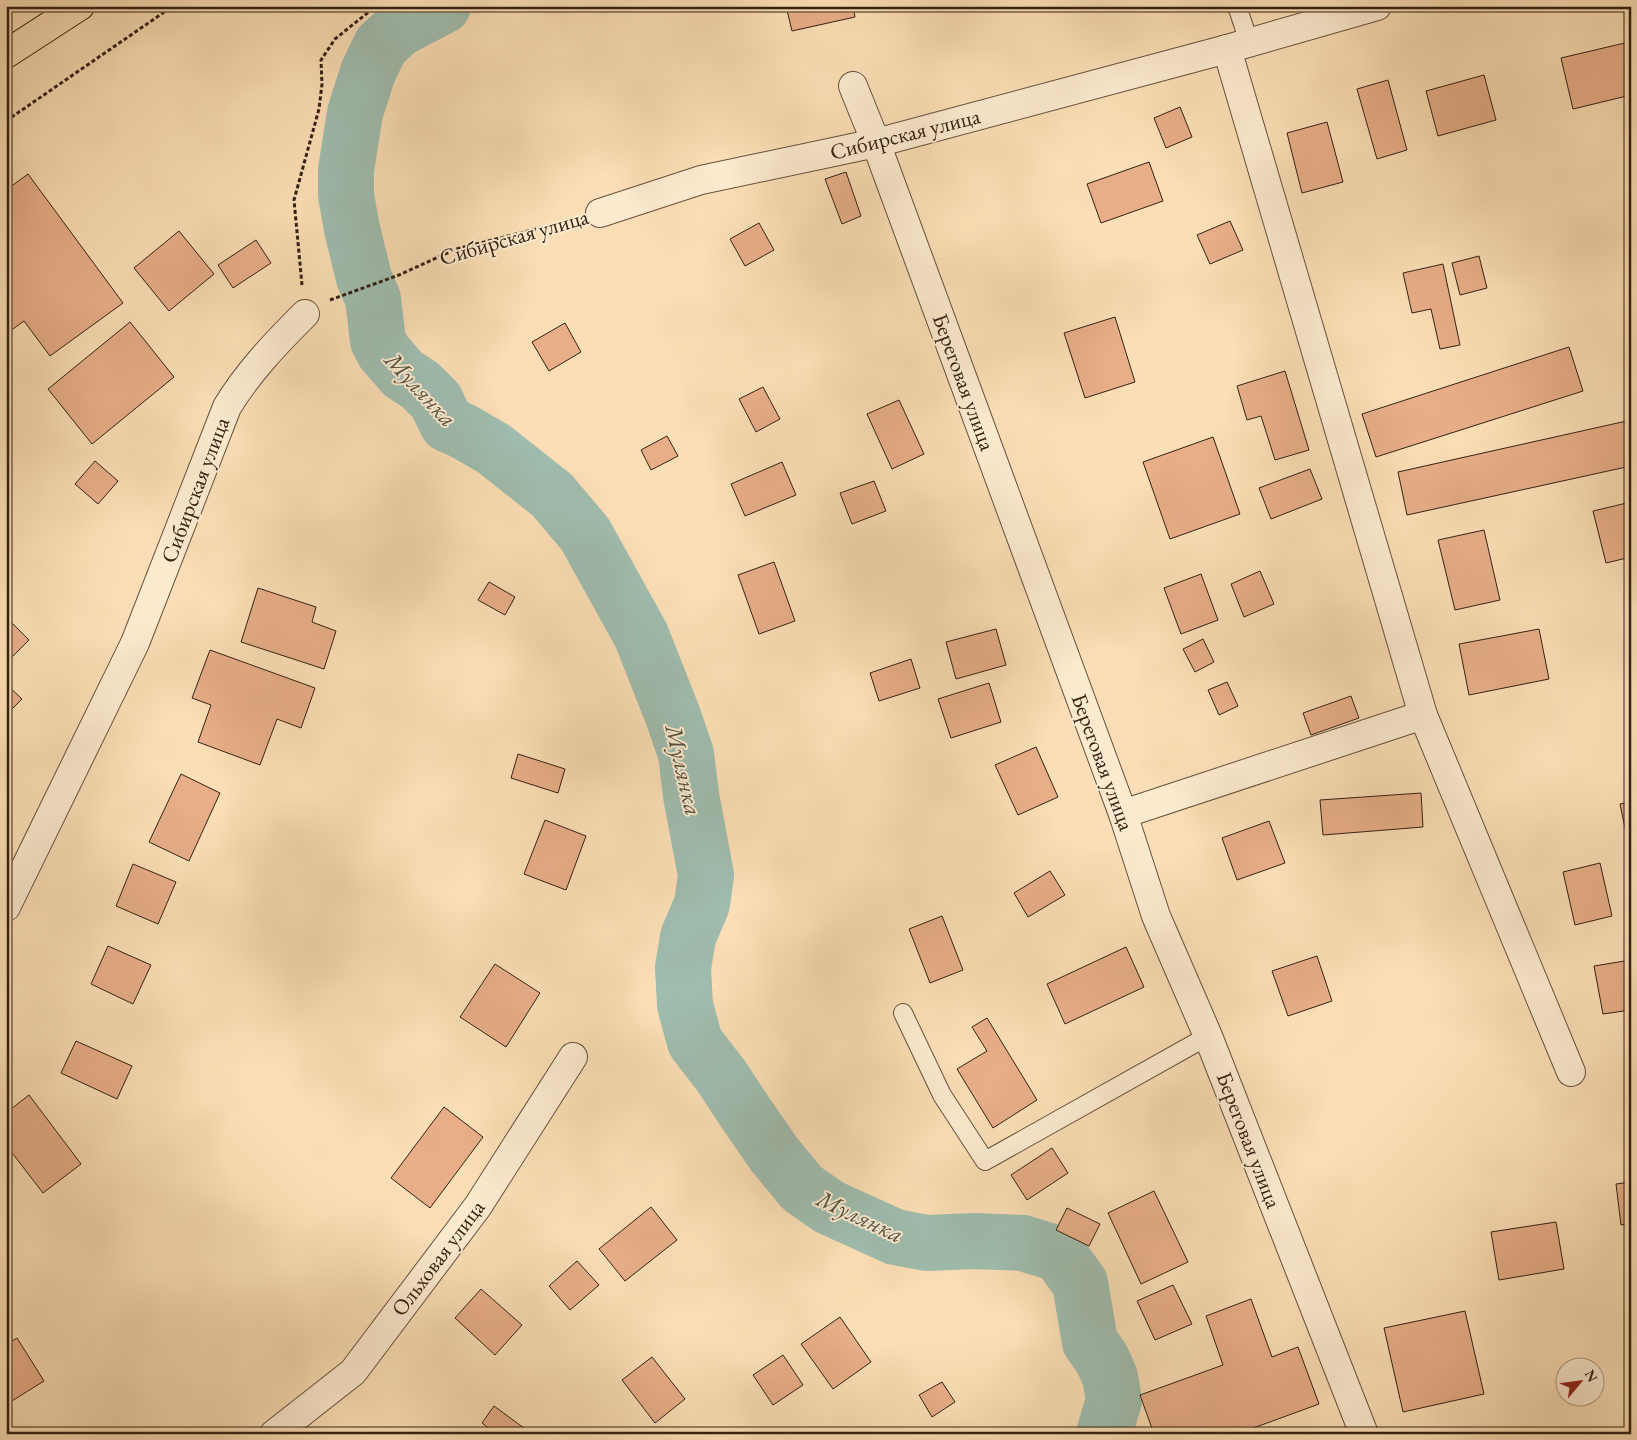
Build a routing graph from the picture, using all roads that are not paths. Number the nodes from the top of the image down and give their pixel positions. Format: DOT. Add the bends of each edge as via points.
graph roads {
  1 [pos="80,6"];
  2 [pos="1237,6"];
  3 [pos="1377,6"];
  4 [pos="1238,46"];
  5 [pos="6,54"];
  6 [pos="853,86"];
  7 [pos="876,143"];
  8 [pos="600,213"];
  9 [pos="309,310"];
  10 [pos="1423,715"];
  11 [pos="1123,814"];
  12 [pos="6,907"];
  13 [pos="902,1013"];
  14 [pos="1208,1036"];
  15 [pos="574,1057"];
  16 [pos="1571,1072"];
  17 [pos="274,1434"];
  18 [pos="1364,1434"];
  1 -- 5 [label="highway"];
  2 -- 4 [label="lane"];
  3 -- 4 [label="street, Сибирская улица"];
  4 -- 7 [label="street, Сибирская улица"];
  4 -- 10 [label="street"];
  6 -- 7 [label="street, Береговая улица"];
  7 -- 8 [label="street, Сибирская улица" via="701,180"];
  7 -- 11 [label="street, Береговая улица"];
  9 -- 12 [label="street, Сибирская улица" via="264,357 227,407 135,644"];
  10 -- 11 [label="street"];
  10 -- 16 [label="street"];
  11 -- 14 [label="street, Береговая улица" via="1156,916"];
  13 -- 14 [label="lane" via="942,1095 985,1161"];
  14 -- 18 [label="street, Береговая улица"];
  15 -- 17 [label="street, Ольховая улица" via="478,1206 353,1372"];
}
